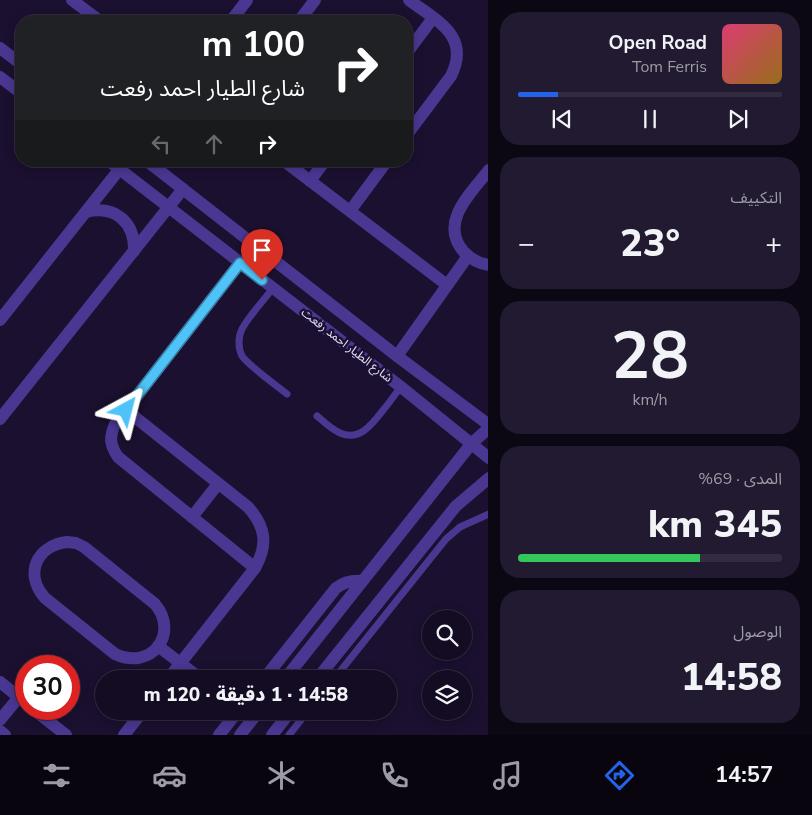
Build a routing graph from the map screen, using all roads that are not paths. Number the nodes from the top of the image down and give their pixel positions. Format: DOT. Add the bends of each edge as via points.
graph roads {
  1 [pos="247,0"];
  2 [pos="315,0"];
  3 [pos="409,0"];
  4 [pos="78,2"];
  5 [pos="93,15"];
  6 [pos="236,15"];
  7 [pos="304,15"];
  8 [pos="433,18"];
  9 [pos="413,45"];
  10 [pos="0,48"];
  11 [pos="15,59"];
  12 [pos="0,77"];
  13 [pos="15,88"];
  14 [pos="413,127"];
  15 [pos="121,167"];
  16 [pos="125,167"];
  17 [pos="155,167"];
  18 [pos="292,167"];
  19 [pos="320,167"];
  20 [pos="383,167"];
  21 [pos="488,170"];
  22 [pos="310,181"];
  23 [pos="183,189"];
  24 [pos="169,208"];
  25 [pos="350,211"];
  26 [pos="86,212"];
  27 [pos="134,251"];
  28 [pos="468,256"];
  29 [pos="240,263"];
  30 [pos="488,265"];
  31 [pos="447,285"];
  32 [pos="273,288"];
  33 [pos="0,320"];
  34 [pos="397,356"];
  35 [pos="401,387"];
  36 [pos="287,394"];
  37 [pos="126,410"];
  38 [pos="317,416"];
  39 [pos="0,420"];
  40 [pos="488,426"];
  41 [pos="472,443"];
  42 [pos="488,458"];
  43 [pos="488,478"];
  44 [pos="218,484"];
  45 [pos="488,514"];
  46 [pos="192,517"];
  47 [pos="255,568"];
  48 [pos="362,581"];
  49 [pos="158,646"];
  50 [pos="181,663"];
  51 [pos="175,670"];
  52 [pos="190,670"];
  53 [pos="271,670"];
  54 [pos="292,670"];
  55 [pos="324,670"];
  56 [pos="341,670"];
  57 [pos="0,682"];
  58 [pos="15,694"];
  59 [pos="15,706"];
  60 [pos="0,720"];
  61 [pos="47,720"];
  62 [pos="136,720"];
  63 [pos="231,720"];
  64 [pos="252,720"];
  65 [pos="284,720"];
  66 [pos="301,720"];
  67 [pos="0,731"];
  68 [pos="5,735"];
  69 [pos="66,735"];
  70 [pos="124,735"];
  71 [pos="219,735"];
  72 [pos="240,735"];
  73 [pos="272,735"];
  74 [pos="290,735"];
  1 -- 6 [label="street"];
  2 -- 7 [label="street"];
  3 -- 8 [label="street"];
  4 -- 5 [label="street"];
  8 -- 9 [label="street"];
  8 -- 14 [label="street" via="452,35 458,56 456,67"];
  10 -- 11 [label="street"];
  12 -- 13 [label="street"];
  15 -- 26 [label="street"];
  16 -- 24 [label="street, شارع الطيار احمد رفعت"];
  17 -- 23 [label="street, شارع الطيار احمد رفعت"];
  18 -- 22 [label="street"];
  19 -- 22 [label="street"];
  20 -- 25 [label="street"];
  21 -- 28 [label="street" via="457,213 457,241"];
  22 -- 25 [label="street"];
  23 -- 24 [label="street"];
  23 -- 34 [label="street, شارع الطيار احمد رفعت"];
  24 -- 27 [label="street"];
  24 -- 29 [label="street, شارع الطيار احمد رفعت"];
  25 -- 31 [label="street"];
  26 -- 27 [label="street" via="102,210 124,221 133,235"];
  26 -- 33 [label="street"];
  27 -- 39 [label="street"];
  28 -- 30 [label="street"];
  28 -- 31 [label="street"];
  29 -- 32 [label="street, شارع الطيار احمد رفعت"];
  29 -- 37 [label="street"];
  31 -- 34 [label="street"];
  32 -- 35 [label="street, شارع الطيار احمد رفعت"];
  32 -- 36 [label="lane" via="242,330 239,347 247,362"];
  34 -- 40 [label="street, شارع الطيار احمد رفعت"];
  35 -- 38 [label="lane" via="371,426 356,434 338,432"];
  35 -- 41 [label="street, شارع الطيار احمد رفعت"];
  37 -- 44 [label="street"];
  37 -- 46 [label="street" via="112,432 113,450"];
  40 -- 41 [label="street"];
  41 -- 42 [label="street, شارع الطيار احمد رفعت"];
  41 -- 48 [label="street"];
  43 -- 55 [label="street" via="456,506"];
  44 -- 46 [label="street"];
  44 -- 47 [label="street" via="248,508 261,526 264,548"];
  45 -- 56 [label="lane" via="460,527 446,539"];
  46 -- 47 [label="street"];
  47 -- 50 [label="street"];
  48 -- 53 [label="street" via="346,582 336,588"];
  48 -- 54 [label="street"];
  49 -- 49 [label="street" via="164,624 155,604 76,543 58,543 42,553 34,576 40,592 101,643 130,659 146,656"];
  49 -- 50 [label="street"];
  50 -- 51 [label="street"];
  50 -- 52 [label="street"];
  57 -- 58 [label="street"];
  59 -- 60 [label="street"];
  61 -- 69 [label="street"];
  62 -- 70 [label="street"];
  63 -- 71 [label="street"];
  64 -- 72 [label="street"];
  65 -- 73 [label="street"];
  66 -- 74 [label="lane"];
  67 -- 68 [label="street"];
}
